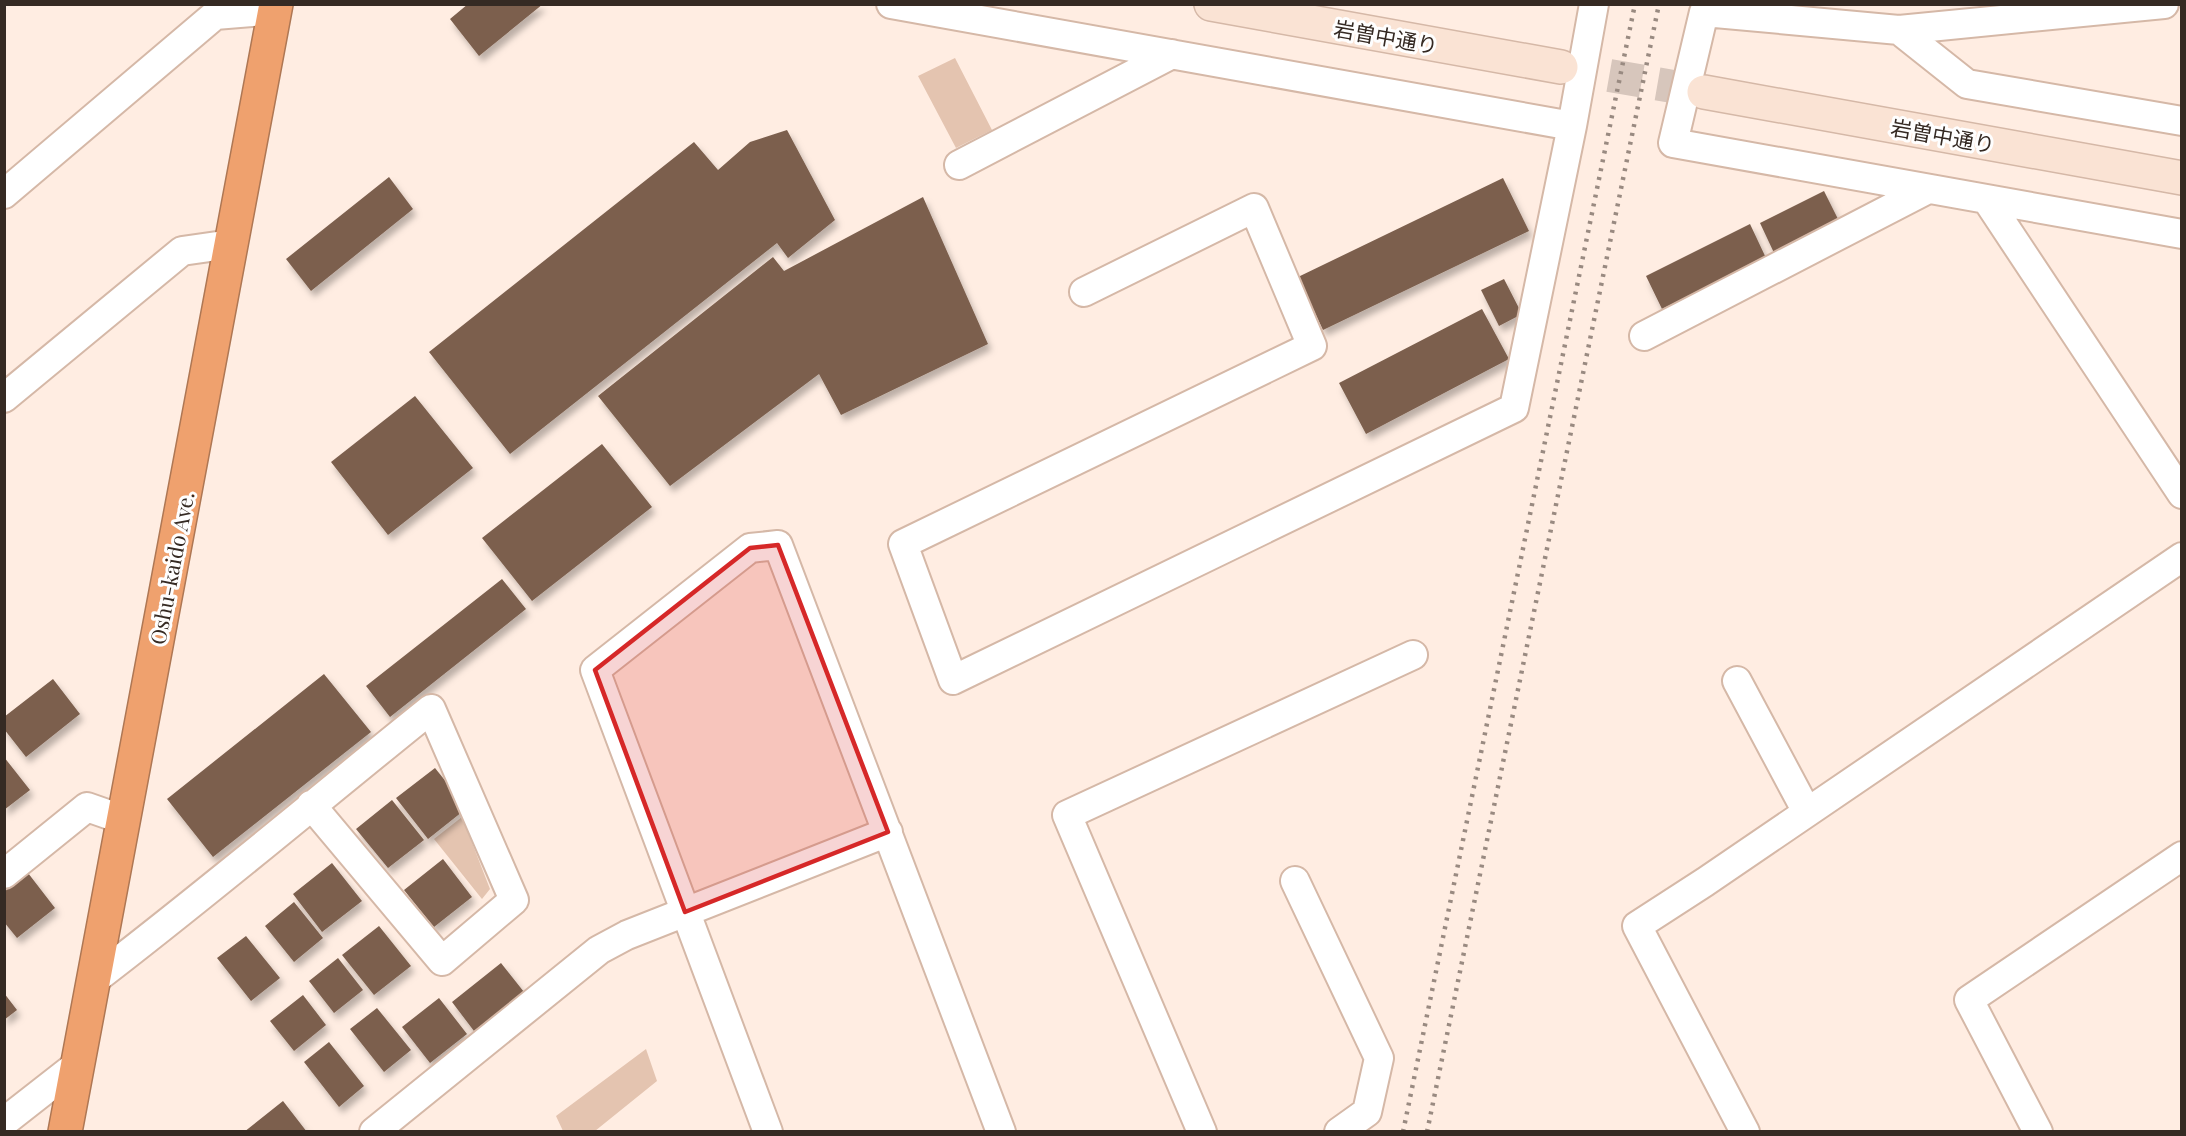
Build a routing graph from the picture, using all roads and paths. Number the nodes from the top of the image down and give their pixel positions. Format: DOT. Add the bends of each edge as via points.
graph roads {
  1 [pos="891,4"];
  2 [pos="1211,4"];
  3 [pos="1594,4"];
  4 [pos="1855,4"];
  5 [pos="2163,4"];
  6 [pos="275,7"];
  7 [pos="1885,29"];
  8 [pos="1172,54"];
  9 [pos="1561,67"];
  10 [pos="1704,92"];
  11 [pos="2181,121"];
  12 [pos="1572,126"];
  13 [pos="959,165"];
  14 [pos="2181,178"];
  15 [pos="1928,189"];
  16 [pos="4,194"];
  17 [pos="1987,200"];
  18 [pos="2181,234"];
  19 [pos="231,244"];
  20 [pos="1084,292"];
  21 [pos="1644,336"];
  22 [pos="4,398"];
  23 [pos="2181,494"];
  24 [pos="2181,557"];
  25 [pos="1413,655"];
  26 [pos="1737,681"];
  27 [pos="311,805"];
  28 [pos="1807,813"];
  29 [pos="124,820"];
  30 [pos="888,832"];
  31 [pos="2181,856"];
  32 [pos="4,874"];
  33 [pos="1296,881"];
  34 [pos="685,912"];
  35 [pos="94,980"];
  36 [pos="78,1064"];
  37 [pos="4,1122"];
  38 [pos="65,1131"];
  39 [pos="374,1131"];
  40 [pos="768,1131"];
  41 [pos="1001,1131"];
  42 [pos="1202,1131"];
  43 [pos="1339,1131"];
  44 [pos="1744,1131"];
  45 [pos="2038,1131"];
  1 -- 8 [label="street"];
  2 -- 9 [label="street, 岩曽中通り"];
  3 -- 12 [label="street"];
  4 -- 7 [label="street"];
  5 -- 7 [label="street"];
  6 -- 16 [label="street" via="215,15"];
  6 -- 19 [label="highway, Oshu-kaido Ave."];
  7 -- 11 [label="street" via="1967,84"];
  7 -- 15 [label="street" via="1704,12 1673,142"];
  8 -- 12 [label="street"];
  8 -- 13 [label="street"];
  10 -- 14 [label="street, 岩曽中通り"];
  12 -- 20 [label="street" via="1514,408 953,680 903,544 1312,346 1254,208"];
  15 -- 17 [label="street"];
  15 -- 21 [label="street"];
  17 -- 18 [label="street"];
  17 -- 23 [label="street"];
  19 -- 22 [label="street" via="182,250"];
  19 -- 29 [label="highway, Oshu-kaido Ave."];
  24 -- 28 [label="street"];
  25 -- 42 [label="street" via="1067,814"];
  26 -- 28 [label="street"];
  27 -- 27 [label="street" via="431,709 514,900 442,961"];
  27 -- 35 [label="street"];
  28 -- 44 [label="street" via="1637,926"];
  29 -- 32 [label="street" via="87,807"];
  29 -- 35 [label="highway, Oshu-kaido Ave."];
  30 -- 34 [label="street"];
  30 -- 34 [label="street" via="778,545 750,548 596,670"];
  30 -- 41 [label="street"];
  31 -- 45 [label="street" via="1969,1000"];
  33 -- 43 [label="street" via="1379,1058 1367,1112"];
  34 -- 39 [label="street" via="599,950"];
  34 -- 40 [label="street"];
  35 -- 36 [label="highway, Oshu-kaido Ave."];
  36 -- 37 [label="street"];
  36 -- 38 [label="highway, Oshu-kaido Ave."];
}
